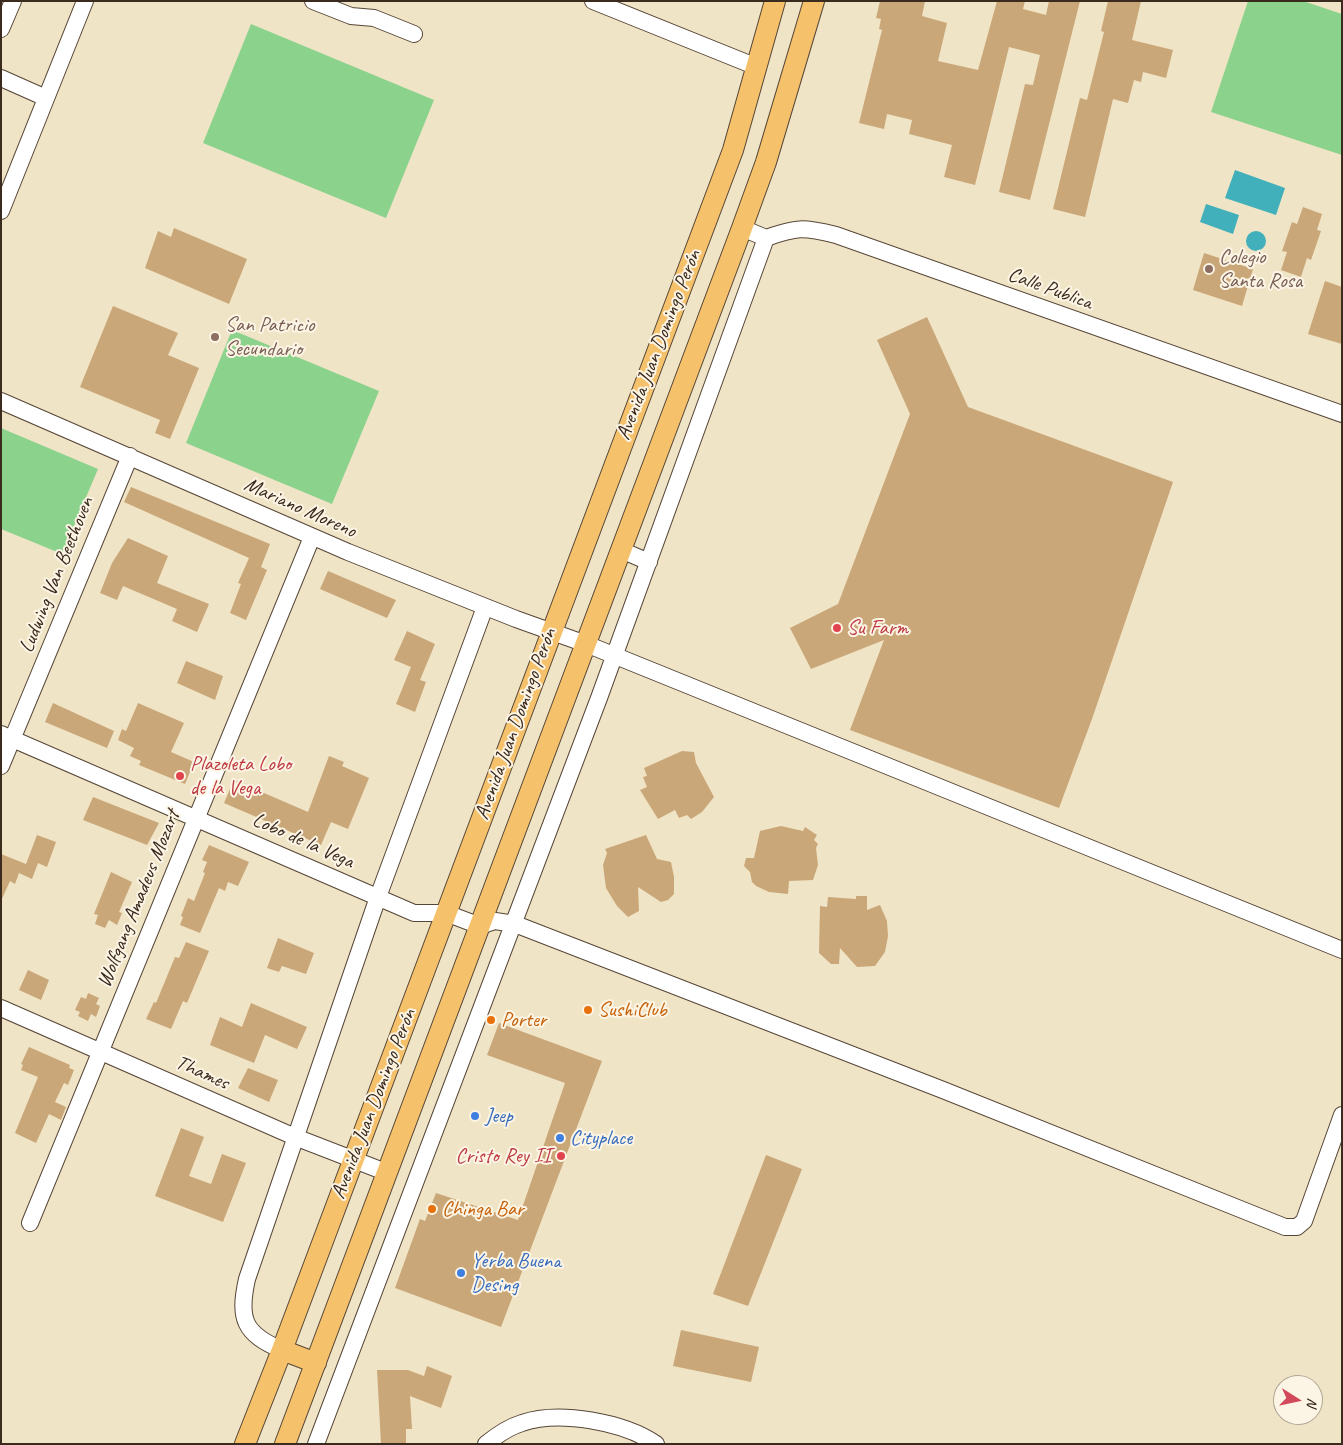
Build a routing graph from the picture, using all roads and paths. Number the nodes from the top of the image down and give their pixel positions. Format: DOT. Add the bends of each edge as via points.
graph roads {
  1 [pos="13,1"];
  2 [pos="85,1"];
  3 [pos="313,1"];
  4 [pos="593,1"];
  5 [pos="776,1"];
  6 [pos="814,1"];
  7 [pos="1,29"];
  8 [pos="414,34"];
  9 [pos="757,67"];
  10 [pos="1,78"];
  11 [pos="46,98"];
  12 [pos="1,211"];
  13 [pos="742,228"];
  14 [pos="766,238"];
  15 [pos="1,401"];
  16 [pos="1342,414"];
  17 [pos="130,456"];
  18 [pos="312,537"];
  19 [pos="621,550"];
  20 [pos="649,562"];
  21 [pos="485,607"];
  22 [pos="550,631"];
  23 [pos="586,644"];
  24 [pos="615,656"];
  25 [pos="7,737"];
  26 [pos="1,766"];
  27 [pos="196,817"];
  28 [pos="378,897"];
  29 [pos="446,913"];
  30 [pos="515,924"];
  31 [pos="480,926"];
  32 [pos="1342,950"];
  33 [pos="1,1008"];
  34 [pos="100,1052"];
  35 [pos="1342,1115"];
  36 [pos="295,1137"];
  37 [pos="352,1159"];
  38 [pos="388,1173"];
  39 [pos="30,1223"];
  40 [pos="282,1350"];
  41 [pos="316,1363"];
  42 [pos="245,1444"];
  43 [pos="285,1444"];
  44 [pos="316,1444"];
  45 [pos="486,1444"];
  46 [pos="656,1444"];
  1 -- 7 [label="street"];
  2 -- 11 [label="street"];
  3 -- 8 [label="street" via="351,16 374,18"];
  4 -- 9 [label="street"];
  5 -- 9 [label="main road, Avenida Juan Domingo Perón"];
  6 -- 13 [label="main road, Avenida Juan Domingo Perón" via="766,162"];
  9 -- 22 [label="main road, Avenida Juan Domingo Perón" via="733,150"];
  10 -- 11 [label="street"];
  11 -- 12 [label="street"];
  13 -- 14 [label="street"];
  13 -- 19 [label="main road, Avenida Juan Domingo Perón"];
  14 -- 16 [label="street, Calle Publica" via="792,229 811,229 836,235"];
  14 -- 20 [label="street"];
  15 -- 17 [label="street, Mariano Moreno"];
  17 -- 18 [label="street, Mariano Moreno"];
  17 -- 25 [label="street, Ludwing Van Beethoven"];
  18 -- 21 [label="street, Mariano Moreno"];
  18 -- 27 [label="street, Wolfgang Amadeus Mozart"];
  19 -- 20 [label="street"];
  19 -- 23 [label="main road, Avenida Juan Domingo Perón"];
  20 -- 24 [label="street"];
  21 -- 22 [label="street, Mariano Moreno"];
  21 -- 28 [label="street"];
  22 -- 23 [label="street, Mariano Moreno"];
  22 -- 29 [label="main road, Avenida Juan Domingo Perón"];
  23 -- 24 [label="street, Mariano Moreno"];
  23 -- 31 [label="main road, Avenida Juan Domingo Perón"];
  24 -- 30 [label="street"];
  24 -- 32 [label="street, Mariano Moreno"];
  25 -- 26 [label="street, Ludwing Van Beethoven"];
  25 -- 27 [label="street, Lobo de la Vega"];
  27 -- 28 [label="street, Lobo de la Vega"];
  27 -- 34 [label="street, Wolfgang Amadeus Mozart"];
  28 -- 29 [label="street, Lobo de la Vega" via="414,913"];
  28 -- 36 [label="street"];
  29 -- 31 [label="street, Lobo de la Vega"];
  29 -- 37 [label="main road, Avenida Juan Domingo Perón"];
  30 -- 31 [label="street" via="495,921"];
  30 -- 35 [label="street" via="1285,1227 1297,1227 1304,1221"];
  30 -- 44 [label="street"];
  31 -- 38 [label="main road, Avenida Juan Domingo Perón"];
  33 -- 34 [label="street, Thames"];
  34 -- 36 [label="street, Thames"];
  34 -- 39 [label="street, Wolfgang Amadeus Mozart"];
  36 -- 37 [label="street, Thames"];
  36 -- 40 [label="street" via="244,1293 246,1324 255,1336"];
  37 -- 38 [label="street, Thames"];
  37 -- 40 [label="main road, Avenida Juan Domingo Perón"];
  38 -- 41 [label="main road, Avenida Juan Domingo Perón"];
  40 -- 41 [label="main road"];
  40 -- 42 [label="main road, Avenida Juan Domingo Perón"];
  41 -- 43 [label="main road, Avenida Juan Domingo Perón"];
  45 -- 46 [label="street" via="523,1422 571,1418 623,1429"];
}
